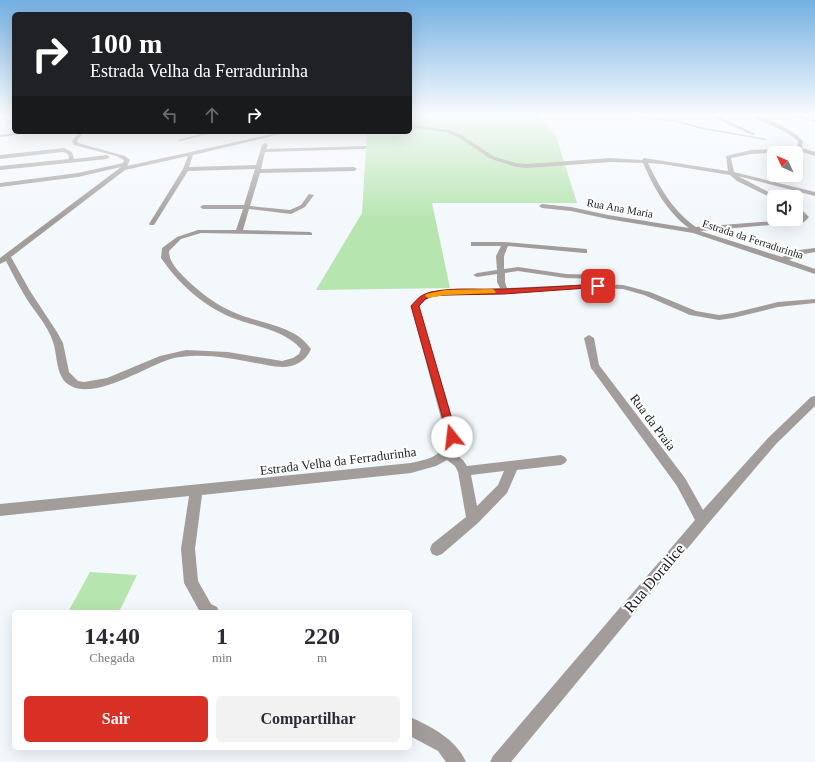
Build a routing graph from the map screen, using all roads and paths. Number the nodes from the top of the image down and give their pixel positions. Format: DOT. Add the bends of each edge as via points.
graph roads {
  1 [pos="29,150"];
  2 [pos="89,150"];
  3 [pos="208,150"];
  4 [pos="300,150"];
  5 [pos="480,150"];
  6 [pos="734,150"];
  7 [pos="803,150"];
  8 [pos="264,151"];
  9 [pos="767,151"];
  10 [pos="0,153"];
  11 [pos="191,154"];
  12 [pos="815,154"];
  13 [pos="121,156"];
  14 [pos="0,157"];
  15 [pos="728,157"];
  16 [pos="72,160"];
  17 [pos="644,160"];
  18 [pos="125,166"];
  19 [pos="0,168"];
  20 [pos="186,169"];
  21 [pos="258,169"];
  22 [pos="354,169"];
  23 [pos="731,173"];
  24 [pos="0,185"];
  25 [pos="767,193"];
  26 [pos="815,194"];
  27 [pos="311,195"];
  28 [pos="246,206"];
  29 [pos="542,206"];
  30 [pos="203,207"];
  31 [pos="152,224"];
  32 [pos="767,224"];
  33 [pos="695,230"];
  34 [pos="239,232"];
  35 [pos="310,234"];
  36 [pos="474,244"];
  37 [pos="505,244"];
  38 [pos="815,250"];
  39 [pos="584,251"];
  40 [pos="7,256"];
  41 [pos="782,260"];
  42 [pos="0,262"];
  43 [pos="502,271"];
  44 [pos="815,272"];
  45 [pos="477,275"];
  46 [pos="602,277"];
  47 [pos="504,292"];
  48 [pos="815,301"];
  49 [pos="589,338"];
  50 [pos="815,400"];
  51 [pos="447,453"];
  52 [pos="561,460"];
  53 [pos="513,465"];
  54 [pos="464,471"];
  55 [pos="196,491"];
  56 [pos="0,510"];
  57 [pos="473,519"];
  58 [pos="702,521"];
  59 [pos="437,549"];
  60 [pos="208,610"];
  61 [pos="412,727"];
  62 [pos="457,762"];
  63 [pos="499,762"];
  1 -- 10 [label="street"];
  2 -- 13 [label="street"];
  3 -- 11 [label="street"];
  4 -- 8 [label="street"];
  5 -- 17 [label="street" via="493,158 527,166"];
  6 -- 15 [label="street"];
  7 -- 12 [label="street"];
  8 -- 21 [label="street"];
  9 -- 15 [label="street"];
  11 -- 18 [label="street"];
  11 -- 20 [label="street"];
  13 -- 16 [label="street"];
  13 -- 18 [label="street" via="126,160"];
  14 -- 16 [label="street" via="58,150 70,152"];
  15 -- 23 [label="street"];
  16 -- 19 [label="street"];
  17 -- 23 [label="street"];
  17 -- 33 [label="street" via="661,196"];
  18 -- 24 [label="street"];
  18 -- 40 [label="street"];
  20 -- 21 [label="street"];
  20 -- 31 [label="street"];
  21 -- 22 [label="street"];
  21 -- 28 [label="street"];
  23 -- 25 [label="street" via="739,180"];
  23 -- 26 [label="street"];
  27 -- 28 [label="street" via="302,206 291,212"];
  28 -- 30 [label="street"];
  28 -- 34 [label="street"];
  29 -- 33 [label="street, Rua Ana Maria"];
  32 -- 33 [label="street, Estrada da Ferradurinha"];
  33 -- 41 [label="street, Estrada da Ferradurinha"];
  34 -- 35 [label="street"];
  34 -- 40 [label="street" via="200,231 185,235 166,250 165,258 190,289 214,306 278,330 301,342 306,350 303,356 294,362 282,364 196,352 173,355 117,378 89,385 75,384 67,377 50,326 23,286"];
  36 -- 37 [label="street"];
  37 -- 39 [label="street"];
  37 -- 43 [label="street" via="500,256"];
  38 -- 41 [label="street"];
  40 -- 42 [label="street"];
  41 -- 44 [label="street, Estrada da Ferradurinha"];
  43 -- 45 [label="street"];
  43 -- 46 [label="street" via="518,269 566,276"];
  43 -- 47 [label="street"];
  47 -- 48 [label="street" via="619,286 637,290 697,314 714,317 733,316 768,306"];
  47 -- 51 [label="street" via="432,294 415,306 452,437 452,446"];
  49 -- 58 [label="street, Rua da Praia" via="594,366 680,482"];
  50 -- 58 [label="street, Rua Doralice" via="772,441"];
  51 -- 54 [label="street"];
  51 -- 55 [label="street, Estrada Velha da Ferradurinha" via="435,462 411,468"];
  52 -- 53 [label="street"];
  53 -- 54 [label="street"];
  53 -- 57 [label="street" via="503,489"];
  54 -- 57 [label="street"];
  55 -- 56 [label="street, Estrada Velha da Ferradurinha"];
  55 -- 60 [label="street" via="188,549 191,583"];
  57 -- 59 [label="street"];
  58 -- 63 [label="street, Rua Doralice"];
  61 -- 62 [label="street" via="444,745"];
}
